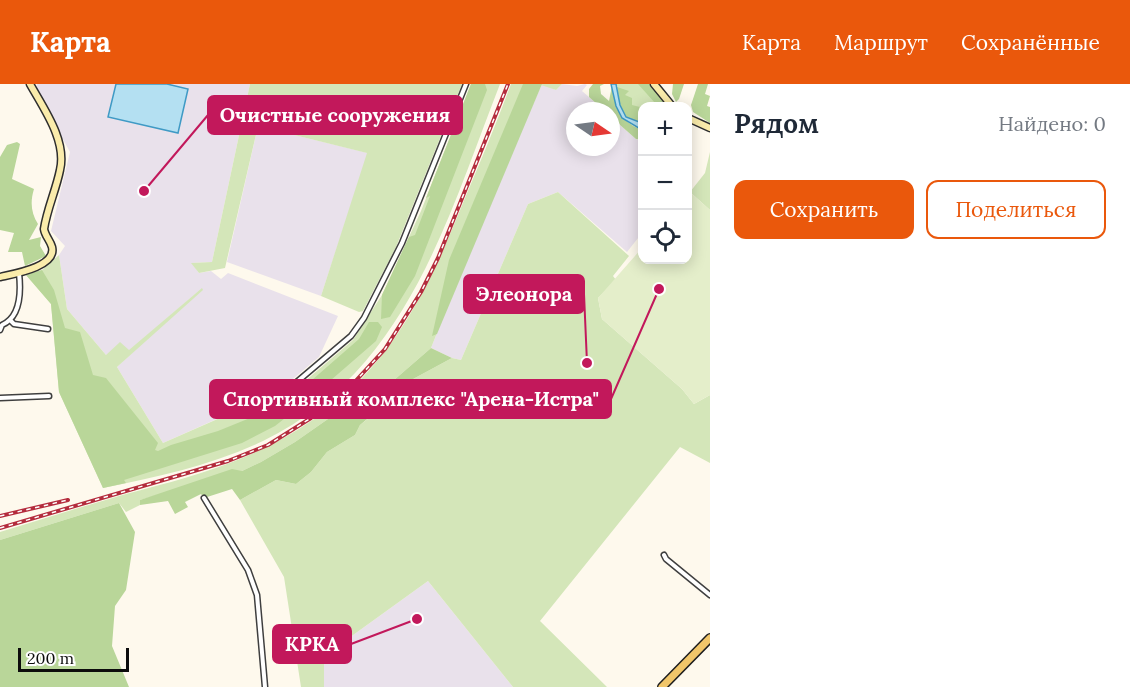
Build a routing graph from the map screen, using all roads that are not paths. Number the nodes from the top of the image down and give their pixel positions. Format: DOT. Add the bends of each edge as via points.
graph roads {
  1 [pos="30,84"];
  2 [pos="466,84"];
  3 [pos="654,84"];
  4 [pos="669,102"];
  5 [pos="692,120"];
  6 [pos="710,128"];
  7 [pos="19,273"];
  8 [pos="0,277"];
  9 [pos="11,321"];
  10 [pos="48,329"];
  11 [pos="0,330"];
  12 [pos="49,396"];
  13 [pos="0,398"];
  14 [pos="247,413"];
  15 [pos="204,498"];
  16 [pos="664,555"];
  17 [pos="710,595"];
  18 [pos="710,638"];
  19 [pos="265,687"];
  20 [pos="662,687"];
  1 -- 7 [label="street" via="62,152 44,229 52,252 46,261"];
  2 -- 14 [label="street" via="402,243 367,313 351,336 292,386"];
  3 -- 4 [label="street"];
  5 -- 6 [label="street"];
  7 -- 8 [label="street"];
  7 -- 9 [label="street" via="20,290"];
  9 -- 10 [label="street"];
  9 -- 11 [label="street"];
  12 -- 13 [label="street"];
  15 -- 19 [label="street" via="248,570 257,595"];
  16 -- 17 [label="street"];
  18 -- 20 [label="main road"];
}
